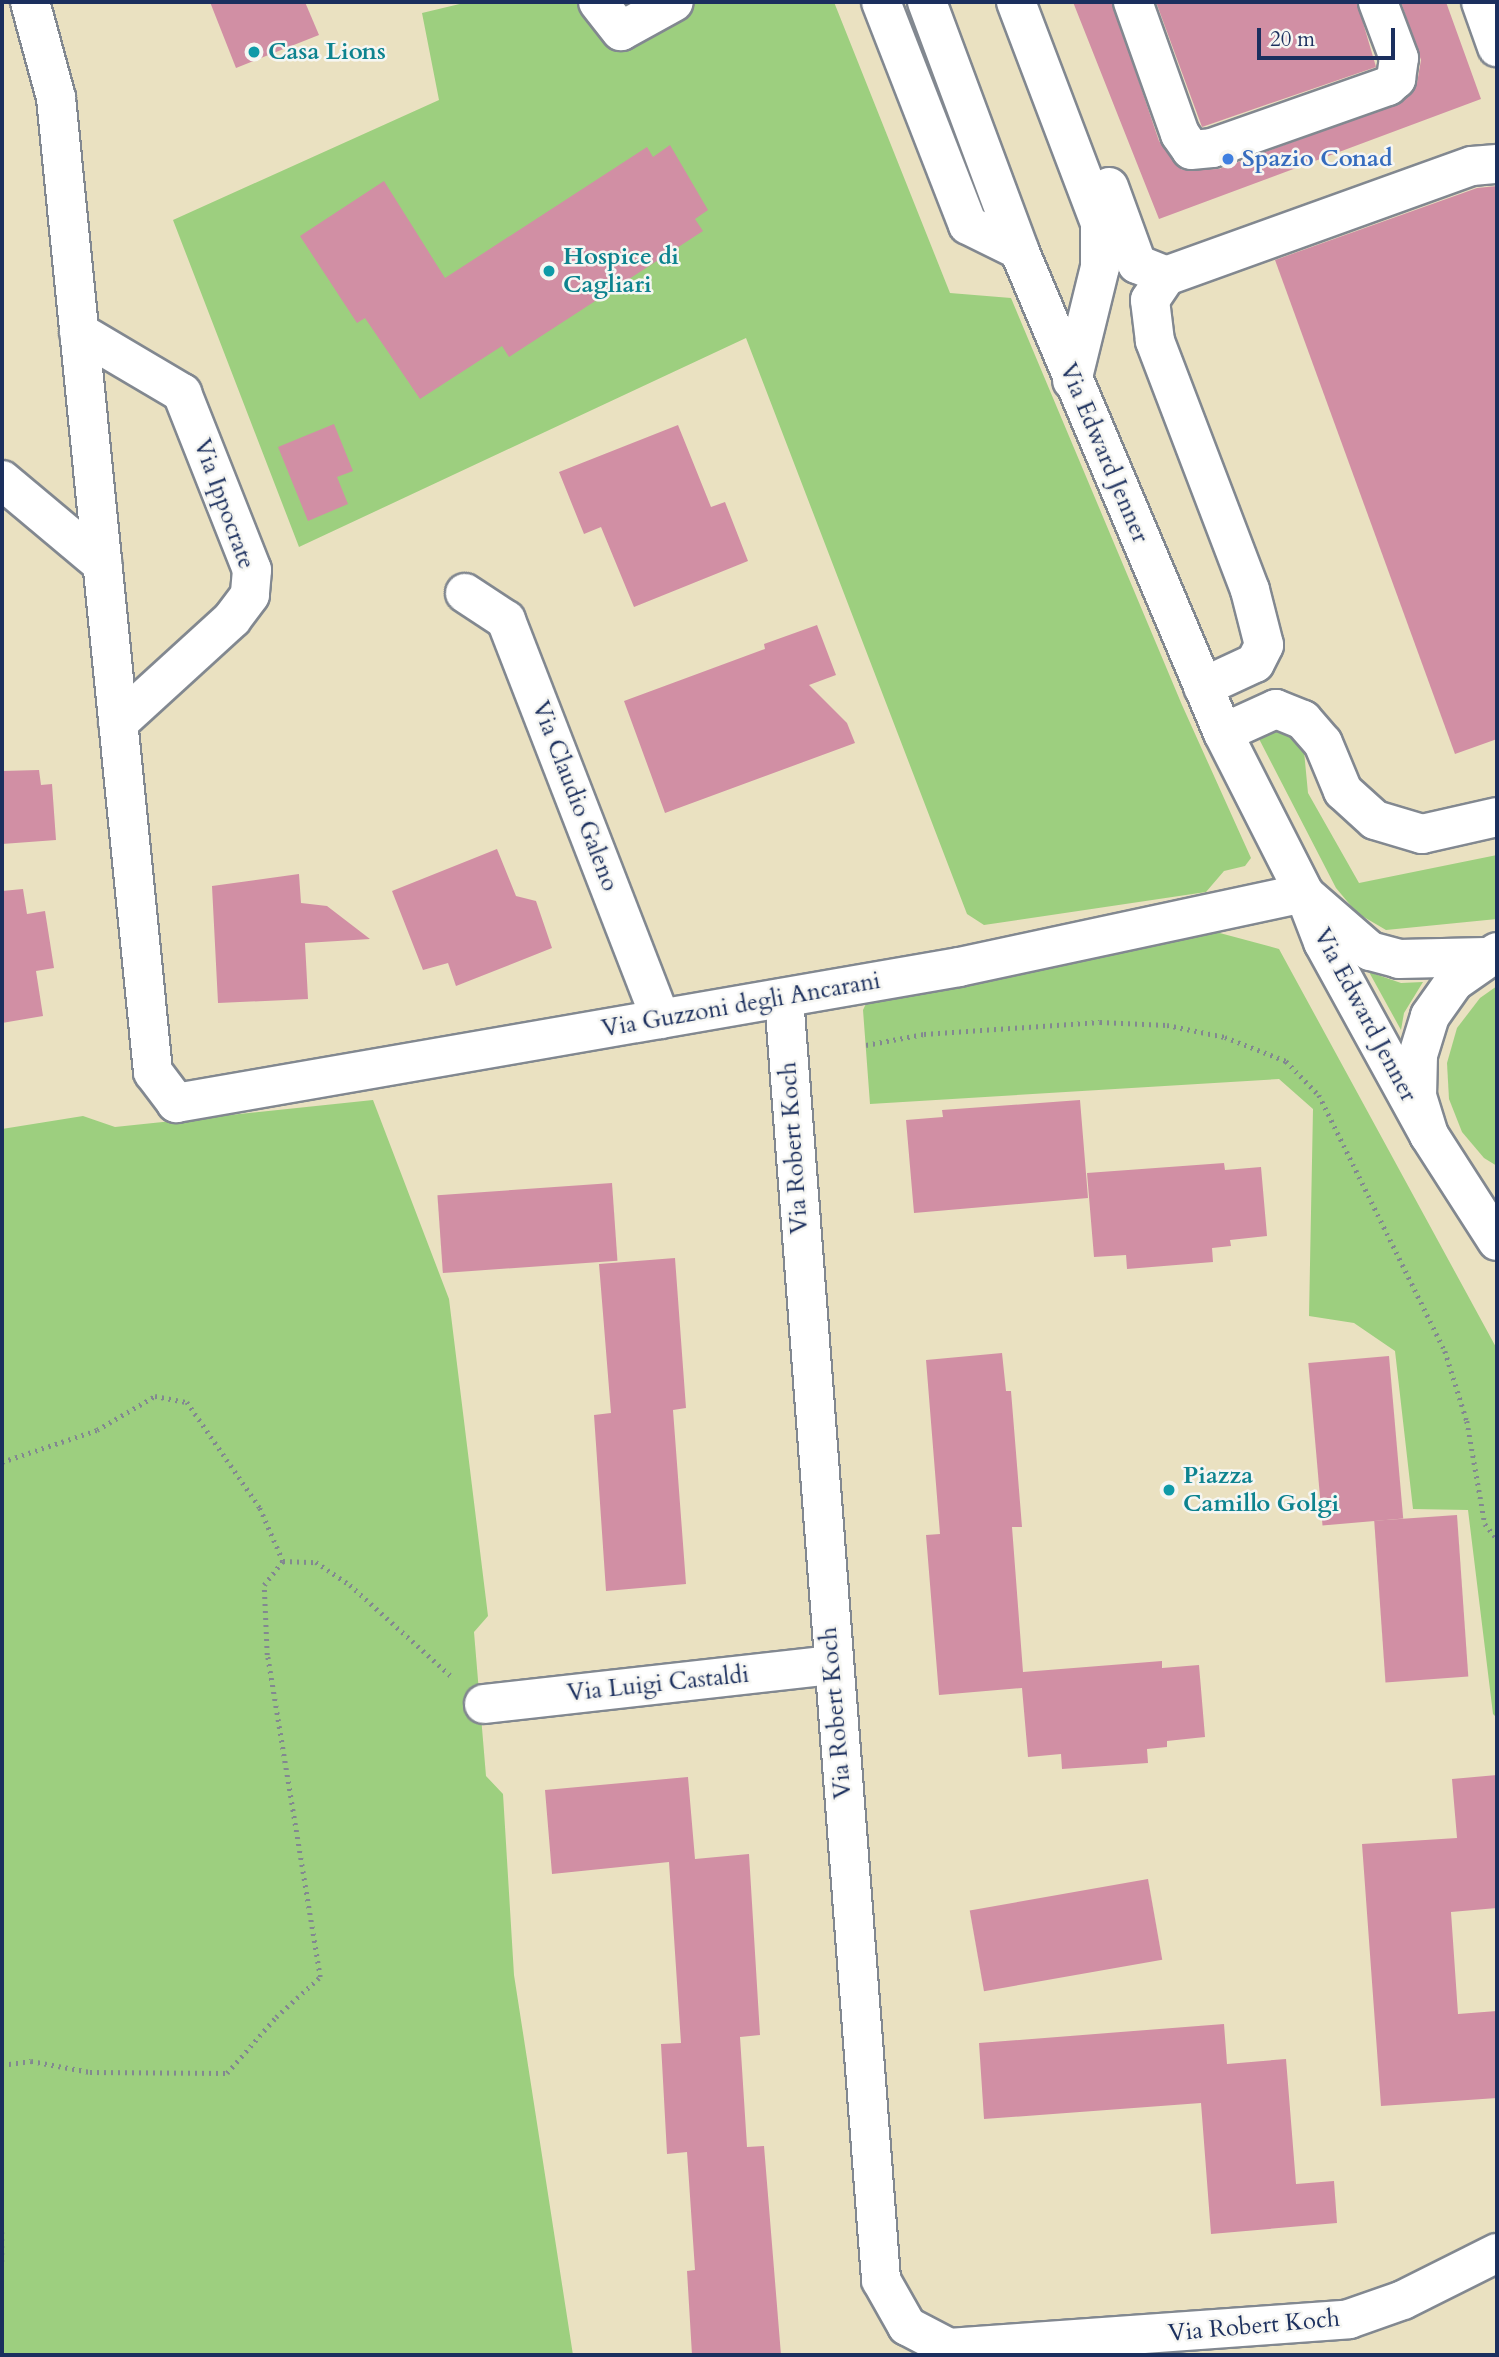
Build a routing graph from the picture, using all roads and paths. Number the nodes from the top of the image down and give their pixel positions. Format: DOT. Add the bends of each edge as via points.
graph roads {
  1 [pos="30,2"];
  2 [pos="598,2"];
  3 [pos="674,2"];
  4 [pos="881,2"];
  5 [pos="927,2"];
  6 [pos="1016,2"];
  7 [pos="1041,2"];
  8 [pos="1133,2"];
  9 [pos="1378,2"];
  10 [pos="1480,2"];
  11 [pos="1497,47"];
  12 [pos="1497,164"];
  13 [pos="1019,250"];
  14 [pos="1166,276"];
  15 [pos="79,332"];
  16 [pos="1072,381"];
  17 [pos="2,480"];
  18 [pos="102,564"];
  19 [pos="465,593"];
  20 [pos="1203,687"];
  21 [pos="118,723"];
  22 [pos="1223,733"];
  23 [pos="1497,817"];
  24 [pos="1304,894"];
  25 [pos="1492,955"];
  26 [pos="784,998"];
  27 [pos="661,1018"];
  28 [pos="866,1045"];
  29 [pos="1429,1135"];
  30 [pos="1454,1172"];
  31 [pos="1497,1201"];
  32 [pos="1497,1241"];
  33 [pos="2,1462"];
  34 [pos="1497,1539"];
  35 [pos="283,1561"];
  36 [pos="832,1665"];
  37 [pos="484,1704"];
  38 [pos="2,2065"];
  39 [pos="2,2232"];
  40 [pos="1497,2253"];
  41 [pos="2,2264"];
  42 [pos="998,2350"];
  1 -- 15 [label="street" via="56,98"];
  2 -- 3 [label="street" via="621,31"];
  4 -- 13 [label="street" via="968,225"];
  5 -- 13 [label="street, Via Edward Jenner"];
  6 -- 16 [label="street" via="1100,223 1100,267"];
  7 -- 14 [label="street" via="1137,264"];
  8 -- 9 [label="street" via="1180,134 1191,150 1212,148 1388,86 1396,79 1399,58"];
  10 -- 11 [label="street"];
  12 -- 14 [label="street" via="1472,166"];
  13 -- 16 [label="street, Via Edward Jenner"];
  14 -- 20 [label="street" via="1150,300 1155,341 1250,590 1264,645 1255,663"];
  15 -- 18 [label="street"];
  15 -- 21 [label="street, Via Ippocrate" via="182,393 252,570 250,595 232,619"];
  16 -- 20 [label="street, Via Edward Jenner"];
  17 -- 18 [label="street"];
  18 -- 21 [label="street"];
  19 -- 27 [label="street, Via Claudio Galeno" via="506,620"];
  20 -- 22 [label="street, Via Edward Jenner"];
  21 -- 27 [label="street, Via Guzzoni degli Ancarani" via="153,1072 176,1103"];
  22 -- 23 [label="street" via="1276,709 1303,720 1323,743 1343,791 1375,820 1422,834"];
  22 -- 24 [label="street, Via Edward Jenner"];
  24 -- 25 [label="street, Via Edward Jenner" via="1370,951 1399,959"];
  24 -- 26 [label="street, Via Guzzoni degli Ancarani" via="959,967"];
  24 -- 29 [label="street, Via Edward Jenner" via="1322,942"];
  25 -- 29 [label="street, Via Edward Jenner" via="1454,982 1430,1016 1418,1055 1417,1096"];
  26 -- 27 [label="street, Via Guzzoni degli Ancarani"];
  26 -- 36 [label="street, Via Robert Koch"];
  28 -- 34 [label="path" via="924,1034 1100,1022 1167,1025 1225,1037 1286,1061 1319,1095 1445,1351 1466,1421 1485,1524"];
  29 -- 30 [label="street, Via Edward Jenner"];
  30 -- 31 [label="street, Via Edward Jenner"];
  30 -- 32 [label="street, Via Edward Jenner"];
  33 -- 35 [label="path" via="97,1430 155,1396 187,1402 260,1508"];
  35 -- 37 [label="path" via="316,1562 350,1585"];
  35 -- 38 [label="path" via="264,1585 267,1655 320,1977 276,2017 227,2073 90,2072 31,2061"];
  36 -- 37 [label="street, Via Luigi Castaldi"];
  36 -- 42 [label="street, Via Robert Koch" via="881,2280 907,2326 949,2348"];
  39 -- 41 [label="path"];
  40 -- 42 [label="street, Via Robert Koch" via="1403,2300 1349,2319"];
}
